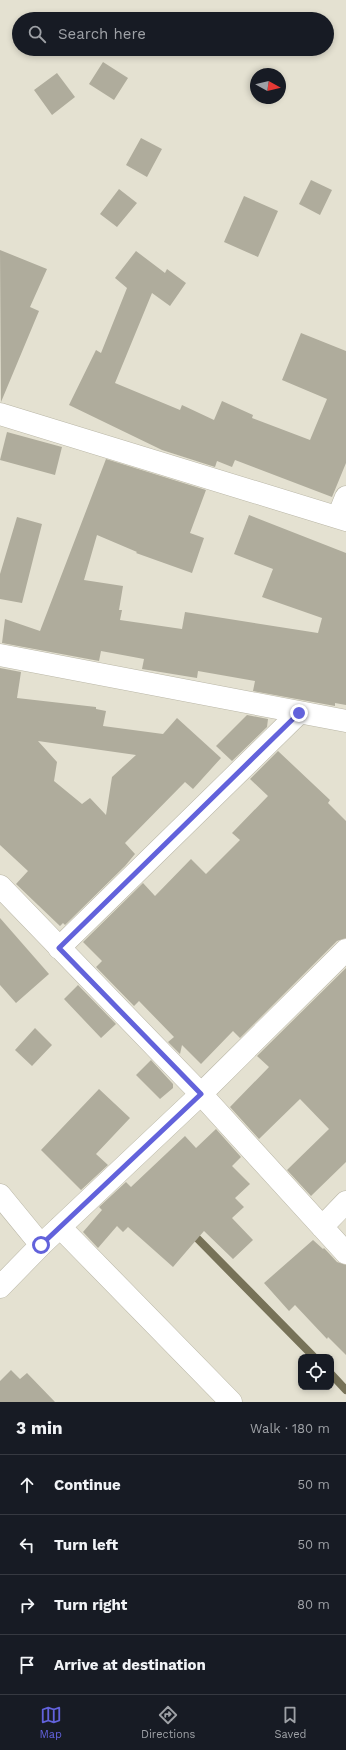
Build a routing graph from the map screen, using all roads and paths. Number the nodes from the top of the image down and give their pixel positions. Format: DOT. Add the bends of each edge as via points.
graph roads {
  1 [pos="0,414"];
  2 [pos="346,497"];
  3 [pos="342,519"];
  4 [pos="0,655"];
  5 [pos="299,713"];
  6 [pos="346,721"];
  7 [pos="0,886"];
  8 [pos="59,948"];
  9 [pos="346,950"];
  10 [pos="201,1094"];
  11 [pos="0,1195"];
  12 [pos="346,1202"];
  13 [pos="60,1227"];
  14 [pos="322,1227"];
  15 [pos="41,1245"];
  16 [pos="346,1253"];
  17 [pos="0,1287"];
  18 [pos="227,1401"];
  1 -- 3 [label="street"];
  2 -- 3 [label="street"];
  4 -- 5 [label="street"];
  5 -- 6 [label="street"];
  5 -- 8 [label="street"];
  7 -- 8 [label="street"];
  8 -- 10 [label="street"];
  9 -- 10 [label="street"];
  10 -- 13 [label="street"];
  10 -- 14 [label="street"];
  11 -- 15 [label="street"];
  12 -- 14 [label="street"];
  13 -- 15 [label="street"];
  13 -- 18 [label="street"];
  14 -- 16 [label="street"];
  15 -- 17 [label="street"];
}
